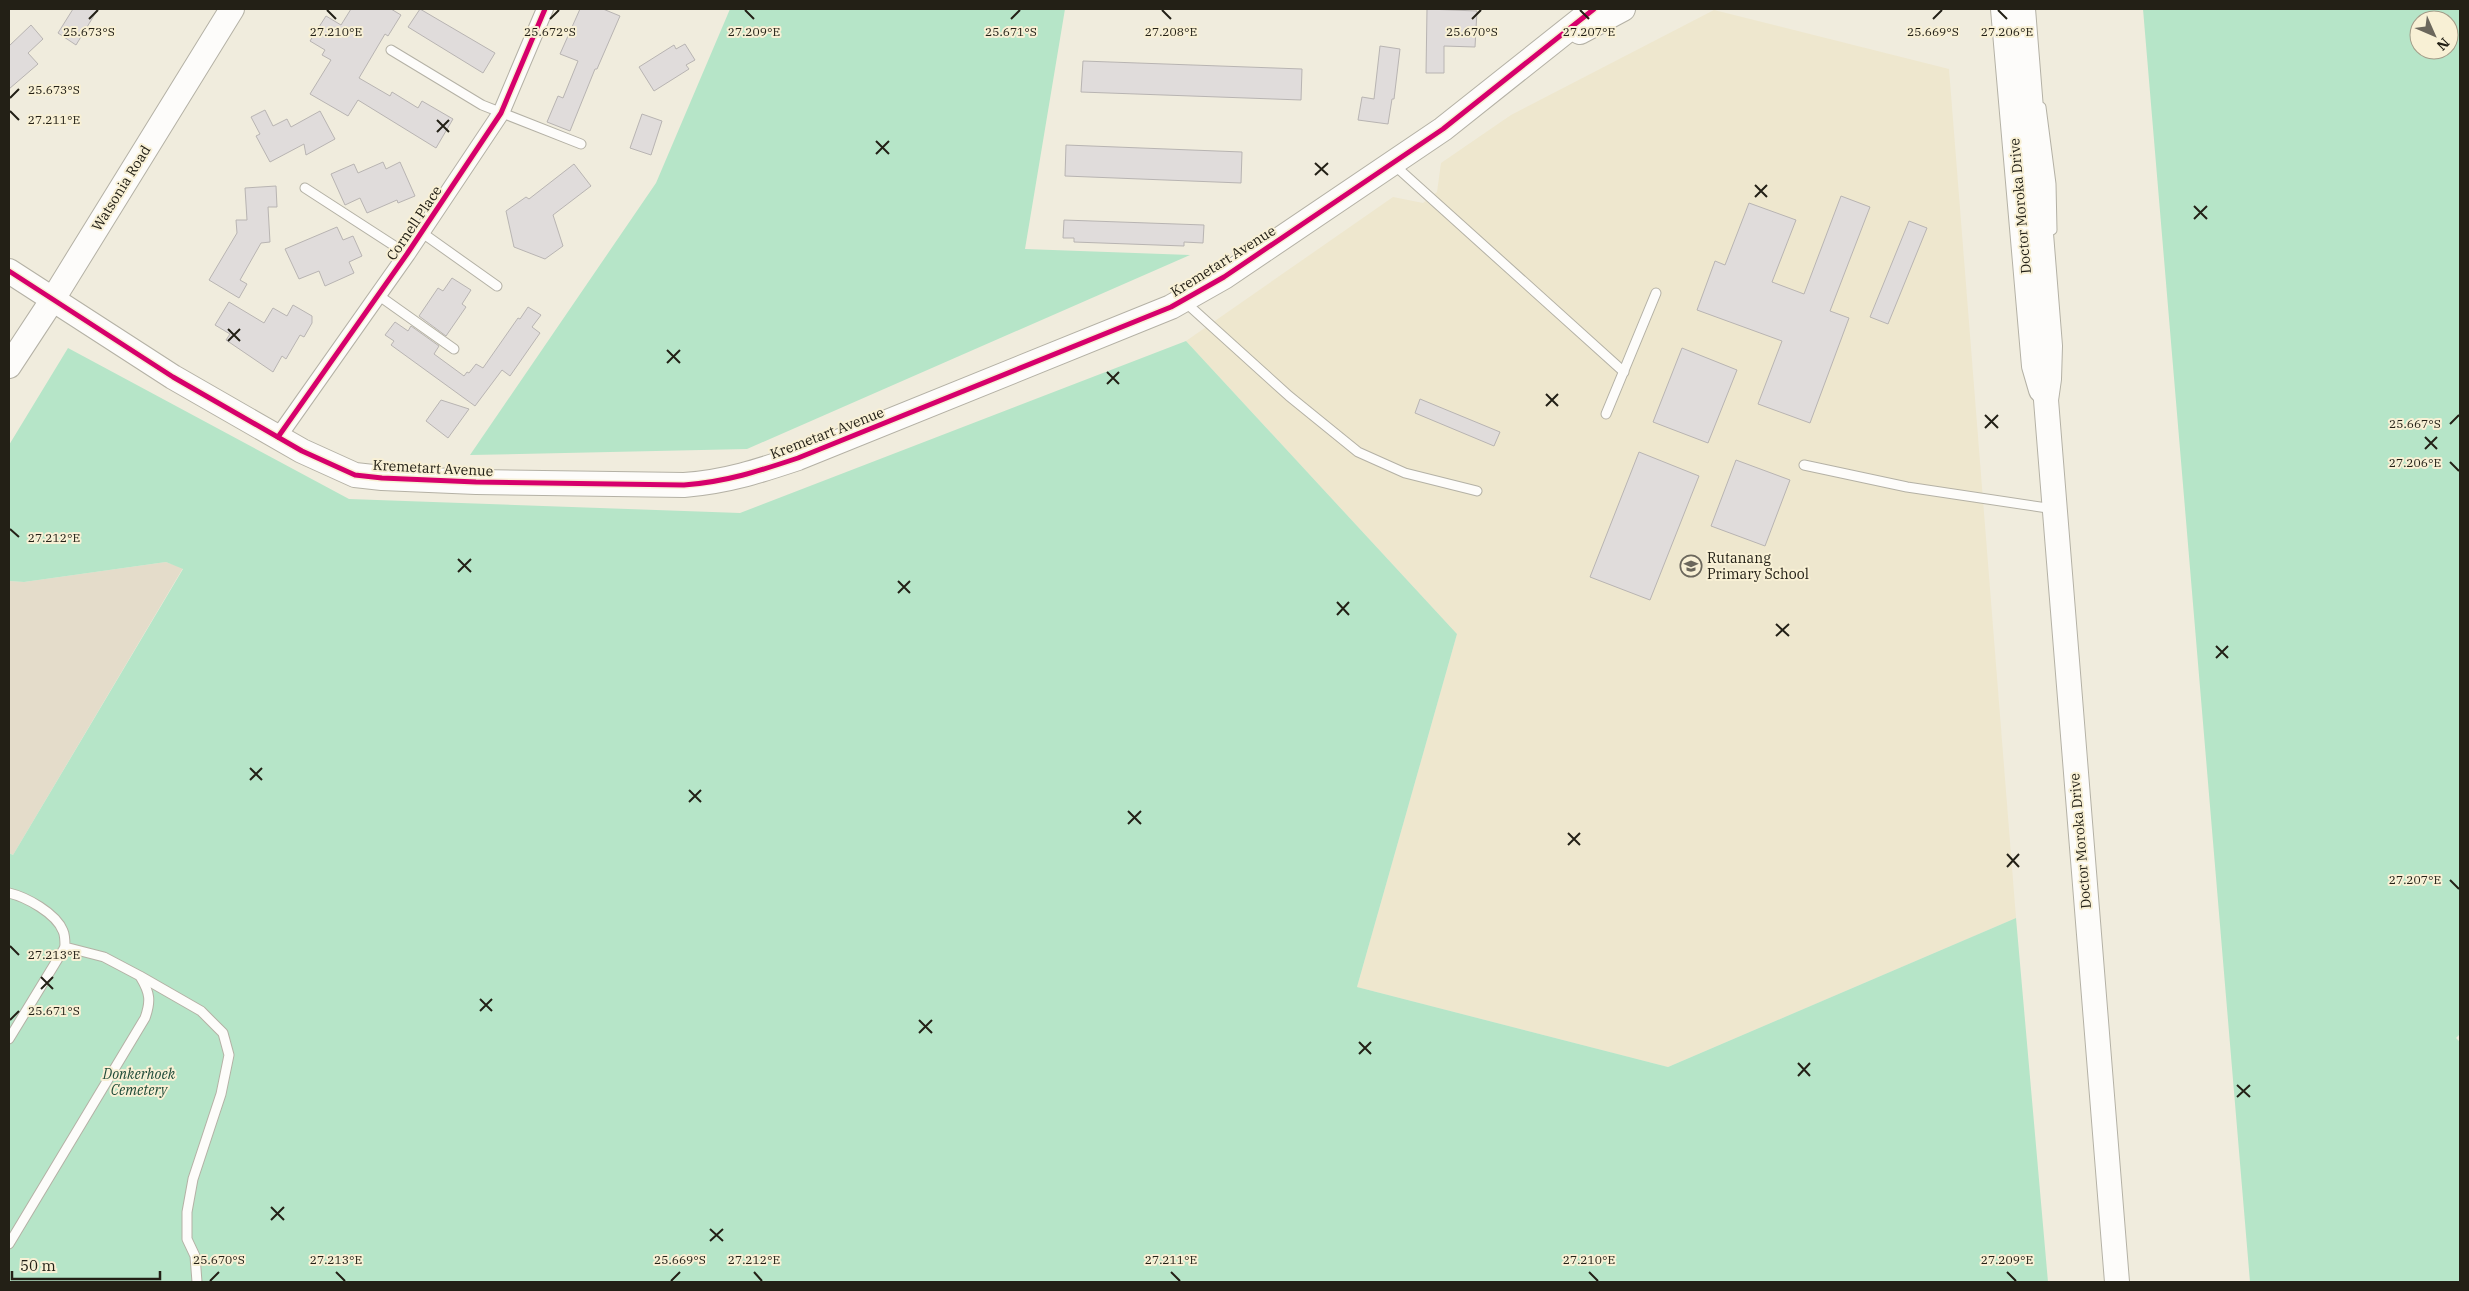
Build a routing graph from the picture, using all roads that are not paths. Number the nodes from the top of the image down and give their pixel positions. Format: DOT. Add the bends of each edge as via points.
graph roads {
  1 [pos="232,9"];
  2 [pos="545,9"];
  3 [pos="1594,9"];
  4 [pos="1623,9"];
  5 [pos="2003,9"];
  6 [pos="2022,9"];
  7 [pos="1574,22"];
  8 [pos="391,50"];
  9 [pos="501,113"];
  10 [pos="581,144"];
  11 [pos="1392,163"];
  12 [pos="305,188"];
  13 [pos="422,232"];
  14 [pos="407,254"];
  15 [pos="9,271"];
  16 [pos="497,286"];
  17 [pos="1656,293"];
  18 [pos="378,296"];
  19 [pos="53,299"];
  20 [pos="1183,300"];
  21 [pos="454,349"];
  22 [pos="9,366"];
  23 [pos="1624,372"];
  24 [pos="2046,400"];
  25 [pos="1606,414"];
  26 [pos="278,437"];
  27 [pos="1804,465"];
  28 [pos="1477,491"];
  29 [pos="2054,509"];
  30 [pos="9,893"];
  31 [pos="65,946"];
  32 [pos="140,976"];
  33 [pos="9,1039"];
  34 [pos="9,1244"];
  35 [pos="197,1282"];
  36 [pos="2117,1282"];
  1 -- 19 [label="main road, Watsonia Road"];
  2 -- 9 [label="street, Cornell Place"];
  3 -- 7 [label="main road, Kremetart Avenue"];
  4 -- 7 [label="main road, Kremetart Avenue"];
  5 -- 24 [label="main road, Doctor Moroka Drive" via="2034,366"];
  6 -- 24 [label="main road, Doctor Moroka Drive" via="2050,365"];
  7 -- 11 [label="main road, Kremetart Avenue" via="1551,45 1443,129"];
  8 -- 9 [label="lane" via="482,105"];
  9 -- 10 [label="lane"];
  9 -- 13 [label="street, Cornell Place"];
  11 -- 20 [label="main road, Kremetart Avenue" via="1224,277"];
  11 -- 23 [label="lane"];
  12 -- 14 [label="lane"];
  13 -- 14 [label="street, Cornell Place"];
  13 -- 16 [label="lane"];
  14 -- 18 [label="street, Cornell Place"];
  15 -- 19 [label="main road, Kremetart Avenue"];
  17 -- 23 [label="lane"];
  18 -- 21 [label="lane"];
  18 -- 26 [label="street, Cornell Place"];
  19 -- 22 [label="main road, Watsonia Road"];
  19 -- 26 [label="main road, Kremetart Avenue" via="173,377"];
  20 -- 26 [label="main road, Kremetart Avenue" via="798,458 716,483 476,482 382,478 355,475"];
  20 -- 28 [label="lane" via="1289,396 1358,452 1405,473"];
  23 -- 25 [label="lane"];
  24 -- 29 [label="main road, Doctor Moroka Drive"];
  27 -- 29 [label="lane" via="1907,487"];
  29 -- 36 [label="main road, Doctor Moroka Drive"];
  30 -- 31 [label="lane" via="18,895 54,918 63,931"];
  31 -- 32 [label="lane" via="104,957"];
  31 -- 33 [label="lane"];
  32 -- 34 [label="lane" via="149,990 150,1003 145,1018"];
  32 -- 35 [label="lane" via="211,1018 223,1033 229,1055 211,1130 192,1178 187,1212 187,1238 195,1256"];
}
